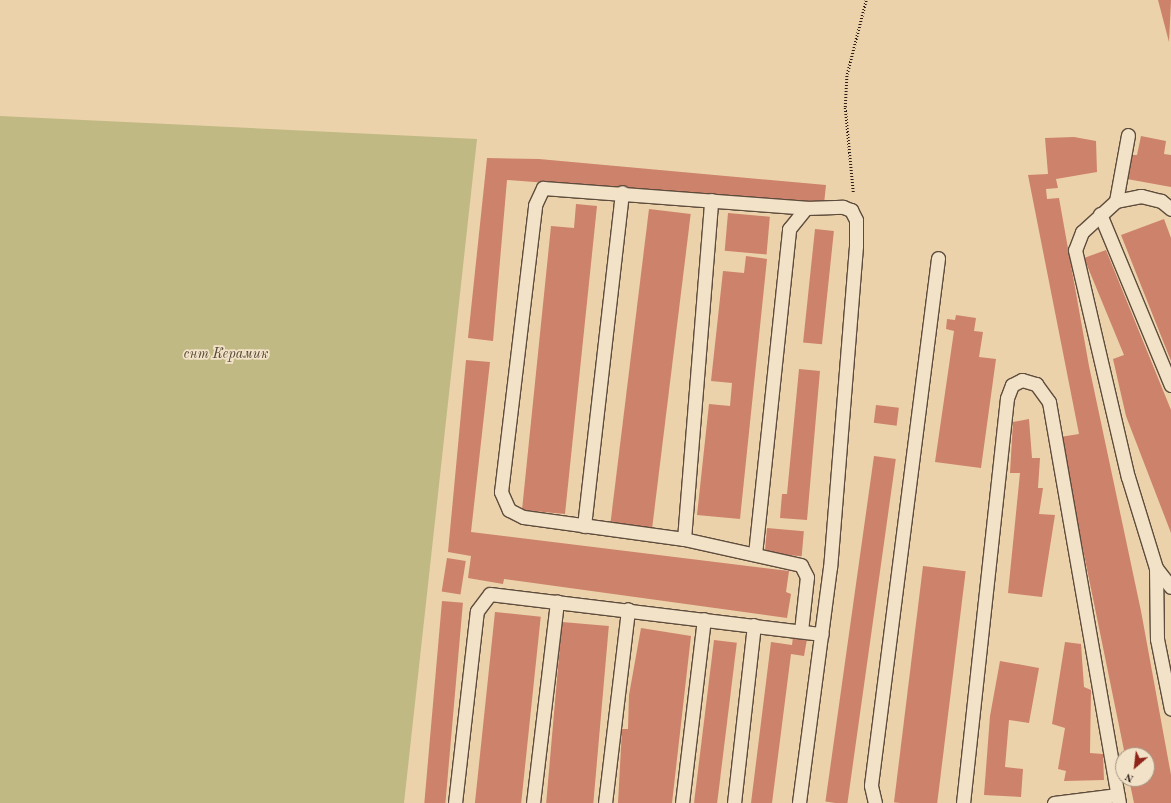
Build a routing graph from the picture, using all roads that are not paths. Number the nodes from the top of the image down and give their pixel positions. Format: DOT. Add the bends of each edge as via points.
graph roads {
  1 [pos="1128,135"];
  2 [pos="622,192"];
  3 [pos="711,200"];
  4 [pos="1116,201"];
  5 [pos="806,208"];
  6 [pos="1171,208"];
  7 [pos="1100,214"];
  8 [pos="938,258"];
  9 [pos="1171,385"];
  10 [pos="584,526"];
  11 [pos="684,539"];
  12 [pos="755,554"];
  13 [pos="1156,568"];
  14 [pos="1171,587"];
  15 [pos="557,600"];
  16 [pos="628,609"];
  17 [pos="704,619"];
  18 [pos="754,625"];
  19 [pos="801,631"];
  20 [pos="822,634"];
  21 [pos="1171,709"];
  22 [pos="1118,799"];
  23 [pos="455,803"];
  24 [pos="533,803"];
  25 [pos="605,803"];
  26 [pos="682,803"];
  27 [pos="734,803"];
  28 [pos="799,803"];
  29 [pos="875,803"];
  30 [pos="963,803"];
  31 [pos="1054,803"];
  1 -- 4 [label="lane"];
  2 -- 3 [label="lane"];
  2 -- 10 [label="lane"];
  2 -- 10 [label="lane" via="547,186 538,193 501,492 509,510 523,517"];
  3 -- 5 [label="lane"];
  3 -- 11 [label="lane"];
  4 -- 6 [label="lane" via="1126,197 1146,197"];
  4 -- 7 [label="lane"];
  5 -- 12 [label="lane" via="789,229"];
  5 -- 20 [label="lane" via="843,207 851,210 856,220"];
  7 -- 9 [label="lane"];
  7 -- 13 [label="lane" via="1082,232 1075,250 1128,477"];
  8 -- 29 [label="lane" via="872,777"];
  10 -- 11 [label="lane"];
  11 -- 12 [label="lane"];
  12 -- 19 [label="lane" via="793,562 805,569 807,583"];
  13 -- 14 [label="lane"];
  13 -- 21 [label="lane" via="1158,638"];
  15 -- 16 [label="lane"];
  15 -- 23 [label="lane" via="496,593 485,597 477,611"];
  15 -- 24 [label="lane"];
  16 -- 17 [label="lane"];
  16 -- 25 [label="lane"];
  17 -- 18 [label="lane"];
  17 -- 26 [label="lane"];
  18 -- 19 [label="lane"];
  18 -- 27 [label="lane"];
  19 -- 20 [label="lane"];
  20 -- 28 [label="lane"];
  22 -- 30 [label="lane" via="1049,402 1036,384 1022,380 1012,385 1007,398"];
  22 -- 31 [label="lane"];
}
